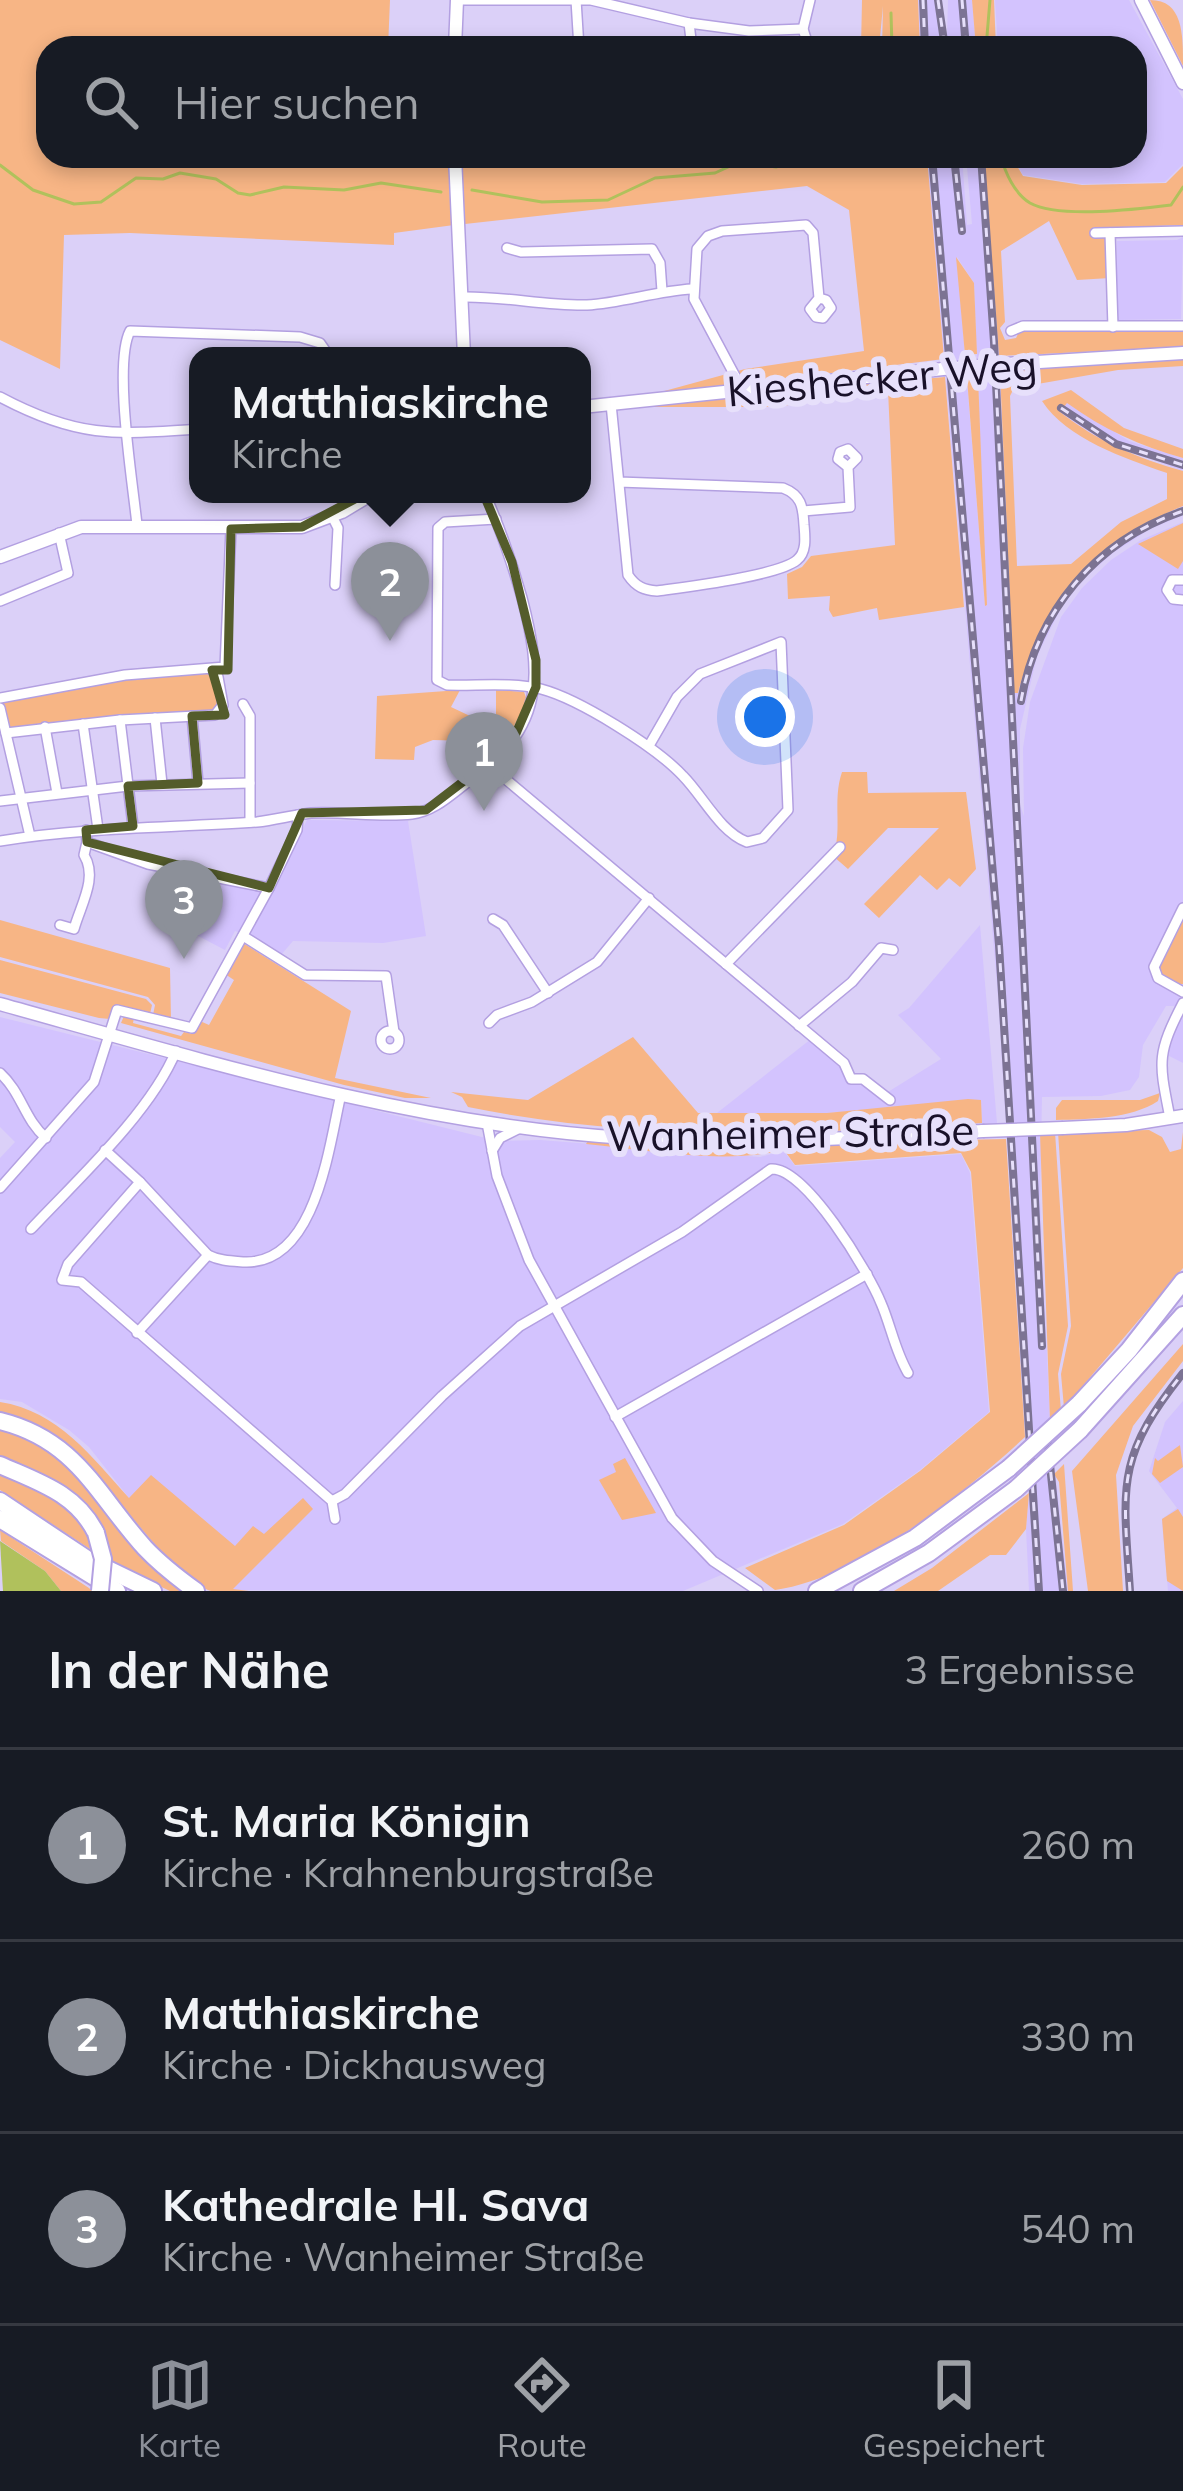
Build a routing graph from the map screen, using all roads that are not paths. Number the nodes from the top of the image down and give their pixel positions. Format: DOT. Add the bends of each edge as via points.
graph roads {
  1 [pos="457,0"];
  2 [pos="576,0"];
  3 [pos="810,0"];
  4 [pos="1141,0"];
  5 [pos="689,23"];
  6 [pos="802,29"];
  7 [pos="456,36"];
  8 [pos="579,36"];
  9 [pos="691,36"];
  10 [pos="805,36"];
  11 [pos="1183,82"];
  12 [pos="455,168"];
  13 [pos="1183,231"];
  14 [pos="1095,232"];
  15 [pos="1110,232"];
  16 [pos="507,248"];
  17 [pos="692,289"];
  18 [pos="662,291"];
  19 [pos="462,297"];
  20 [pos="819,298"];
  21 [pos="1183,326"];
  22 [pos="1113,327"];
  23 [pos="1011,331"];
  24 [pos="323,347"];
  25 [pos="464,347"];
  26 [pos="1183,353"];
  27 [pos="742,389"];
  28 [pos="0,398"];
  29 [pos="611,404"];
  30 [pos="591,406"];
  31 [pos="189,430"];
  32 [pos="127,434"];
  33 [pos="848,467"];
  34 [pos="619,482"];
  35 [pos="356,503"];
  36 [pos="489,503"];
  37 [pos="803,511"];
  38 [pos="332,516"];
  39 [pos="496,519"];
  40 [pos="137,525"];
  41 [pos="231,529"];
  42 [pos="59,533"];
  43 [pos="0,556"];
  44 [pos="1183,580"];
  45 [pos="335,585"];
  46 [pos="1183,600"];
  47 [pos="0,601"];
  48 [pos="212,670"];
  49 [pos="536,687"];
  50 [pos="0,698"];
  51 [pos="243,704"];
  52 [pos="0,708"];
  53 [pos="192,716"];
  54 [pos="155,718"];
  55 [pos="120,720"];
  56 [pos="82,724"];
  57 [pos="45,727"];
  58 [pos="6,733"];
  59 [pos="650,745"];
  60 [pos="490,766"];
  61 [pos="198,783"];
  62 [pos="250,783"];
  63 [pos="162,784"];
  64 [pos="128,786"];
  65 [pos="92,789"];
  66 [pos="57,793"];
  67 [pos="22,797"];
  68 [pos="0,801"];
  69 [pos="298,815"];
  70 [pos="250,822"];
  71 [pos="133,826"];
  72 [pos="91,834"];
  73 [pos="30,836"];
  74 [pos="0,841"];
  75 [pos="840,847"];
  76 [pos="268,888"];
  77 [pos="649,898"];
  78 [pos="1183,908"];
  79 [pos="493,919"];
  80 [pos="60,925"];
  81 [pos="243,936"];
  82 [pos="893,950"];
  83 [pos="726,964"];
  84 [pos="1183,992"];
  85 [pos="548,993"];
  86 [pos="1183,1003"];
  87 [pos="0,1004"];
  88 [pos="489,1023"];
  89 [pos="799,1026"];
  90 [pos="394,1032"];
  91 [pos="109,1034"];
  92 [pos="176,1051"];
  93 [pos="0,1073"];
  94 [pos="341,1094"];
  95 [pos="890,1100"];
  96 [pos="1177,1117"];
  97 [pos="487,1124"];
  98 [pos="524,1127"];
  99 [pos="46,1138"];
  100 [pos="105,1150"];
  101 [pos="491,1151"];
  102 [pos="140,1182"];
  103 [pos="0,1188"];
  104 [pos="31,1228"];
  105 [pos="208,1255"];
  106 [pos="867,1274"];
  107 [pos="1183,1281"];
  108 [pos="551,1305"];
  109 [pos="1183,1315"];
  110 [pos="137,1333"];
  111 [pos="908,1373"];
  112 [pos="615,1417"];
  113 [pos="0,1421"];
  114 [pos="0,1465"];
  115 [pos="0,1501"];
  116 [pos="332,1501"];
  117 [pos="0,1519"];
  118 [pos="335,1519"];
  119 [pos="100,1591"];
  120 [pos="117,1591"];
  121 [pos="153,1591"];
  122 [pos="196,1591"];
  123 [pos="758,1591"];
  124 [pos="817,1591"];
  125 [pos="862,1591"];
  1 -- 2 [label="street"];
  1 -- 7 [label="street"];
  2 -- 5 [label="street"];
  2 -- 8 [label="street"];
  3 -- 6 [label="street"];
  4 -- 11 [label="street"];
  5 -- 6 [label="street"];
  5 -- 9 [label="street"];
  6 -- 10 [label="street"];
  12 -- 19 [label="street"];
  13 -- 15 [label="street"];
  14 -- 15 [label="street"];
  15 -- 22 [label="street"];
  16 -- 18 [label="street" via="652,249"];
  17 -- 18 [label="street"];
  17 -- 20 [label="street" via="696,254 708,236 797,224 813,233"];
  17 -- 27 [label="street"];
  18 -- 19 [label="street" via="590,304"];
  19 -- 25 [label="street"];
  21 -- 22 [label="street, Kieshecker Weg"];
  22 -- 23 [label="street, Kieshecker Weg"];
  24 -- 32 [label="street" via="300,337 130,331"];
  26 -- 27 [label="street, Kieshecker Weg, bridge"];
  27 -- 29 [label="street, Kieshecker Weg"];
  28 -- 32 [label="street" via="61,426"];
  29 -- 30 [label="street, Kieshecker Weg"];
  29 -- 34 [label="street"];
  31 -- 32 [label="street"];
  32 -- 40 [label="street"];
  33 -- 37 [label="street" via="850,507"];
  34 -- 37 [label="street" via="783,488"];
  34 -- 37 [label="street" via="628,575 643,590 795,562 805,549"];
  35 -- 38 [label="street"];
  36 -- 39 [label="street"];
  38 -- 41 [label="street" via="282,530"];
  38 -- 45 [label="street"];
  39 -- 49 [label="street" via="529,626"];
  39 -- 49 [label="street" via="439,528 436,677 447,685"];
  40 -- 41 [label="street"];
  40 -- 42 [label="street"];
  41 -- 48 [label="street" via="228,661"];
  42 -- 43 [label="street"];
  42 -- 47 [label="street" via="68,573"];
  44 -- 46 [label="street" via="1167,590"];
  48 -- 50 [label="street" via="124,675"];
  48 -- 53 [label="street" via="222,710"];
  49 -- 59 [label="street"];
  49 -- 60 [label="street" via="520,731"];
  51 -- 62 [label="street"];
  52 -- 58 [label="street"];
  53 -- 54 [label="street"];
  53 -- 61 [label="street"];
  54 -- 55 [label="street"];
  54 -- 63 [label="street"];
  55 -- 56 [label="street"];
  55 -- 64 [label="street"];
  56 -- 57 [label="street"];
  56 -- 65 [label="street"];
  57 -- 58 [label="street"];
  57 -- 66 [label="street"];
  58 -- 67 [label="street"];
  59 -- 59 [label="street" via="732,834 747,842 763,838 789,802 781,642 700,674"];
  60 -- 69 [label="street" via="426,811"];
  60 -- 77 [label="street"];
  61 -- 62 [label="street"];
  61 -- 63 [label="street"];
  62 -- 70 [label="street"];
  63 -- 64 [label="street"];
  64 -- 65 [label="street"];
  64 -- 71 [label="street"];
  65 -- 66 [label="street"];
  65 -- 72 [label="street"];
  66 -- 67 [label="street"];
  67 -- 68 [label="street"];
  67 -- 73 [label="street"];
  69 -- 70 [label="street"];
  69 -- 76 [label="street"];
  70 -- 71 [label="street"];
  71 -- 72 [label="street"];
  72 -- 73 [label="street"];
  72 -- 76 [label="street" via="148,864"];
  72 -- 80 [label="street" via="84,855 91,878 74,929"];
  73 -- 74 [label="street"];
  75 -- 83 [label="street"];
  76 -- 81 [label="street"];
  77 -- 83 [label="street"];
  77 -- 85 [label="street" via="597,962"];
  78 -- 84 [label="street" via="1154,967"];
  79 -- 85 [label="street"];
  81 -- 90 [label="street" via="305,975 386,976"];
  81 -- 91 [label="street" via="192,1028 121,1009"];
  82 -- 89 [label="street" via="881,948"];
  83 -- 89 [label="street"];
  85 -- 88 [label="street"];
  86 -- 96 [label="street, Wanheimer Straße" via="1160,1055"];
  87 -- 91 [label="street, Wanheimer Straße"];
  89 -- 95 [label="street" via="844,1063 851,1079"];
  91 -- 92 [label="street, Wanheimer Straße"];
  91 -- 99 [label="street" via="100,1072"];
  92 -- 94 [label="street, Wanheimer Straße"];
  92 -- 100 [label="street"];
  93 -- 99 [label="street"];
  94 -- 97 [label="street, Wanheimer Straße"];
  94 -- 105 [label="street" via="308,1219 268,1259"];
  96 -- 98 [label="street, Wanheimer Straße, bridge" via="722,1141"];
  97 -- 98 [label="street, Wanheimer Straße"];
  97 -- 101 [label="street"];
  98 -- 101 [label="street"];
  99 -- 103 [label="street"];
  100 -- 102 [label="street"];
  100 -- 104 [label="street"];
  101 -- 108 [label="street"];
  102 -- 105 [label="street"];
  102 -- 110 [label="street" via="62,1280 81,1282"];
  105 -- 110 [label="street"];
  106 -- 108 [label="street" via="802,1187 771,1169 669,1240"];
  106 -- 111 [label="street"];
  106 -- 112 [label="street"];
  107 -- 124 [label="highway, bridge" via="1079,1404 1009,1468 915,1538"];
  108 -- 112 [label="street"];
  108 -- 116 [label="street"];
  109 -- 125 [label="highway, bridge" via="1081,1430 1016,1489"];
  110 -- 116 [label="street"];
  112 -- 123 [label="street" via="672,1518 713,1561"];
  113 -- 122 [label="highway" via="71,1457 145,1548"];
  114 -- 119 [label="highway, bridge" via="83,1512 103,1559"];
  115 -- 121 [label="highway"];
  116 -- 118 [label="street"];
  117 -- 120 [label="highway"];
}
